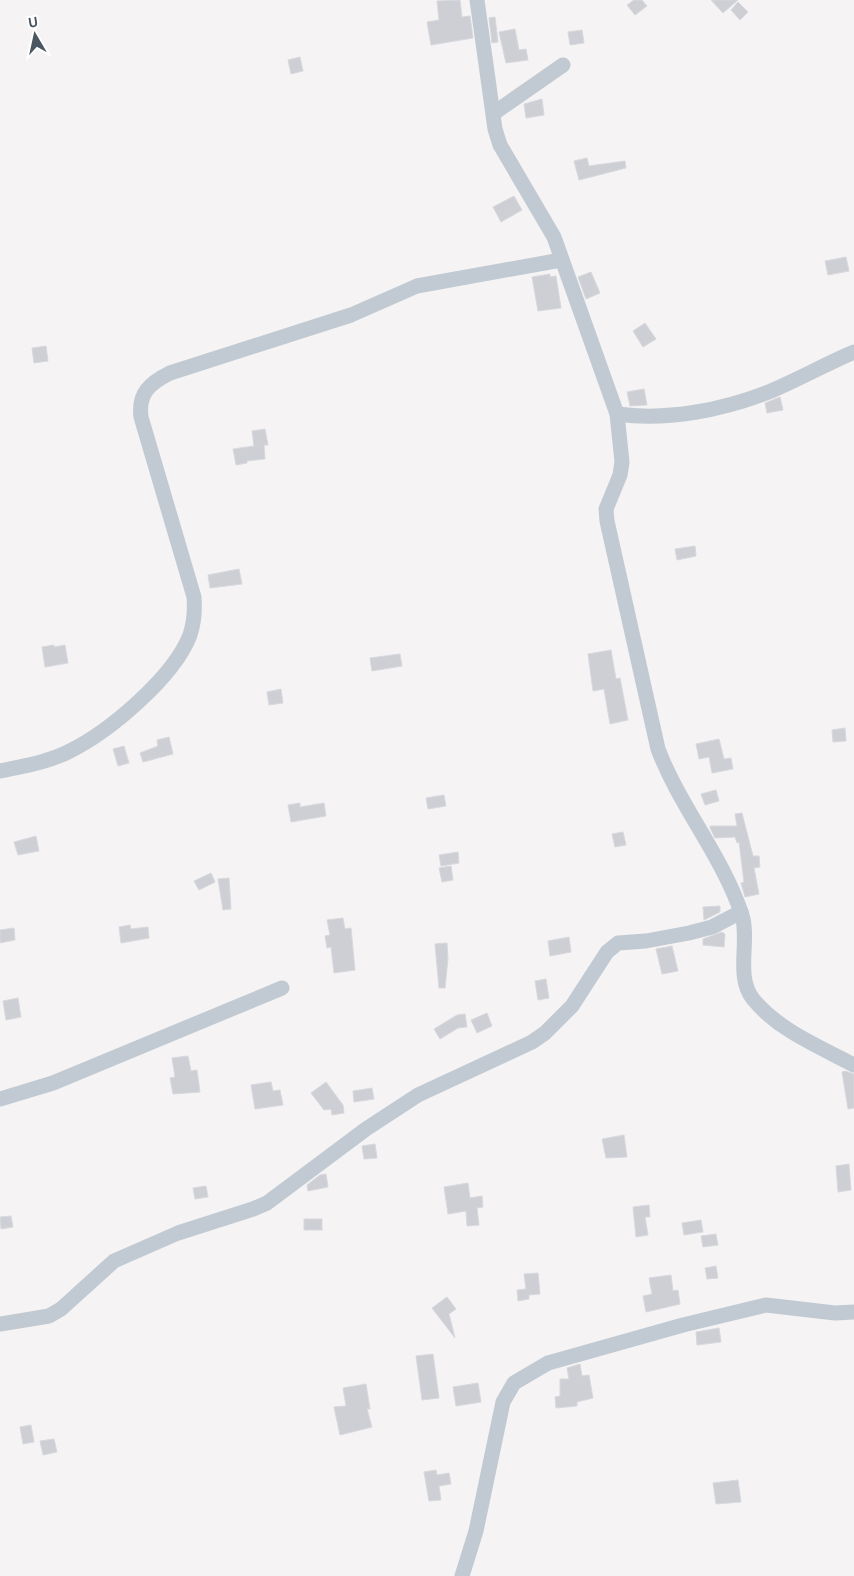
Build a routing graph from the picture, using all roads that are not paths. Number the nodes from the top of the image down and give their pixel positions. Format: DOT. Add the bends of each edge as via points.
graph roads {
  1 [pos="477,0"];
  2 [pos="563,65"];
  3 [pos="494,113"];
  4 [pos="561,260"];
  5 [pos="854,352"];
  6 [pos="617,414"];
  7 [pos="0,771"];
  8 [pos="741,912"];
  9 [pos="282,988"];
  10 [pos="854,1065"];
  11 [pos="0,1099"];
  12 [pos="854,1312"];
  13 [pos="0,1324"];
  14 [pos="462,1576"];
  1 -- 3 [label="street"];
  2 -- 3 [label="street"];
  3 -- 4 [label="street" via="500,145 549,227"];
  4 -- 6 [label="street"];
  4 -- 7 [label="street" via="417,286 351,315 170,372 153,382 142,395 141,417 194,597 195,614 190,634 183,650 158,683 98,733 58,756"];
  5 -- 6 [label="street" via="771,390 726,406 656,416"];
  6 -- 8 [label="street" via="622,462 606,509 607,521 654,737 667,772 719,861"];
  8 -- 10 [label="street" via="745,932 744,981 753,999 766,1013 795,1033"];
  8 -- 13 [label="street" via="712,927 689,933 618,944 607,952 572,1006 532,1042 418,1095 267,1203 178,1233 114,1261 75,1298 48,1316"];
  9 -- 11 [label="street" via="52,1083"];
  12 -- 14 [label="street" via="835,1314 766,1305 580,1353 548,1363 523,1377 507,1392 503,1402 476,1530"];
}
